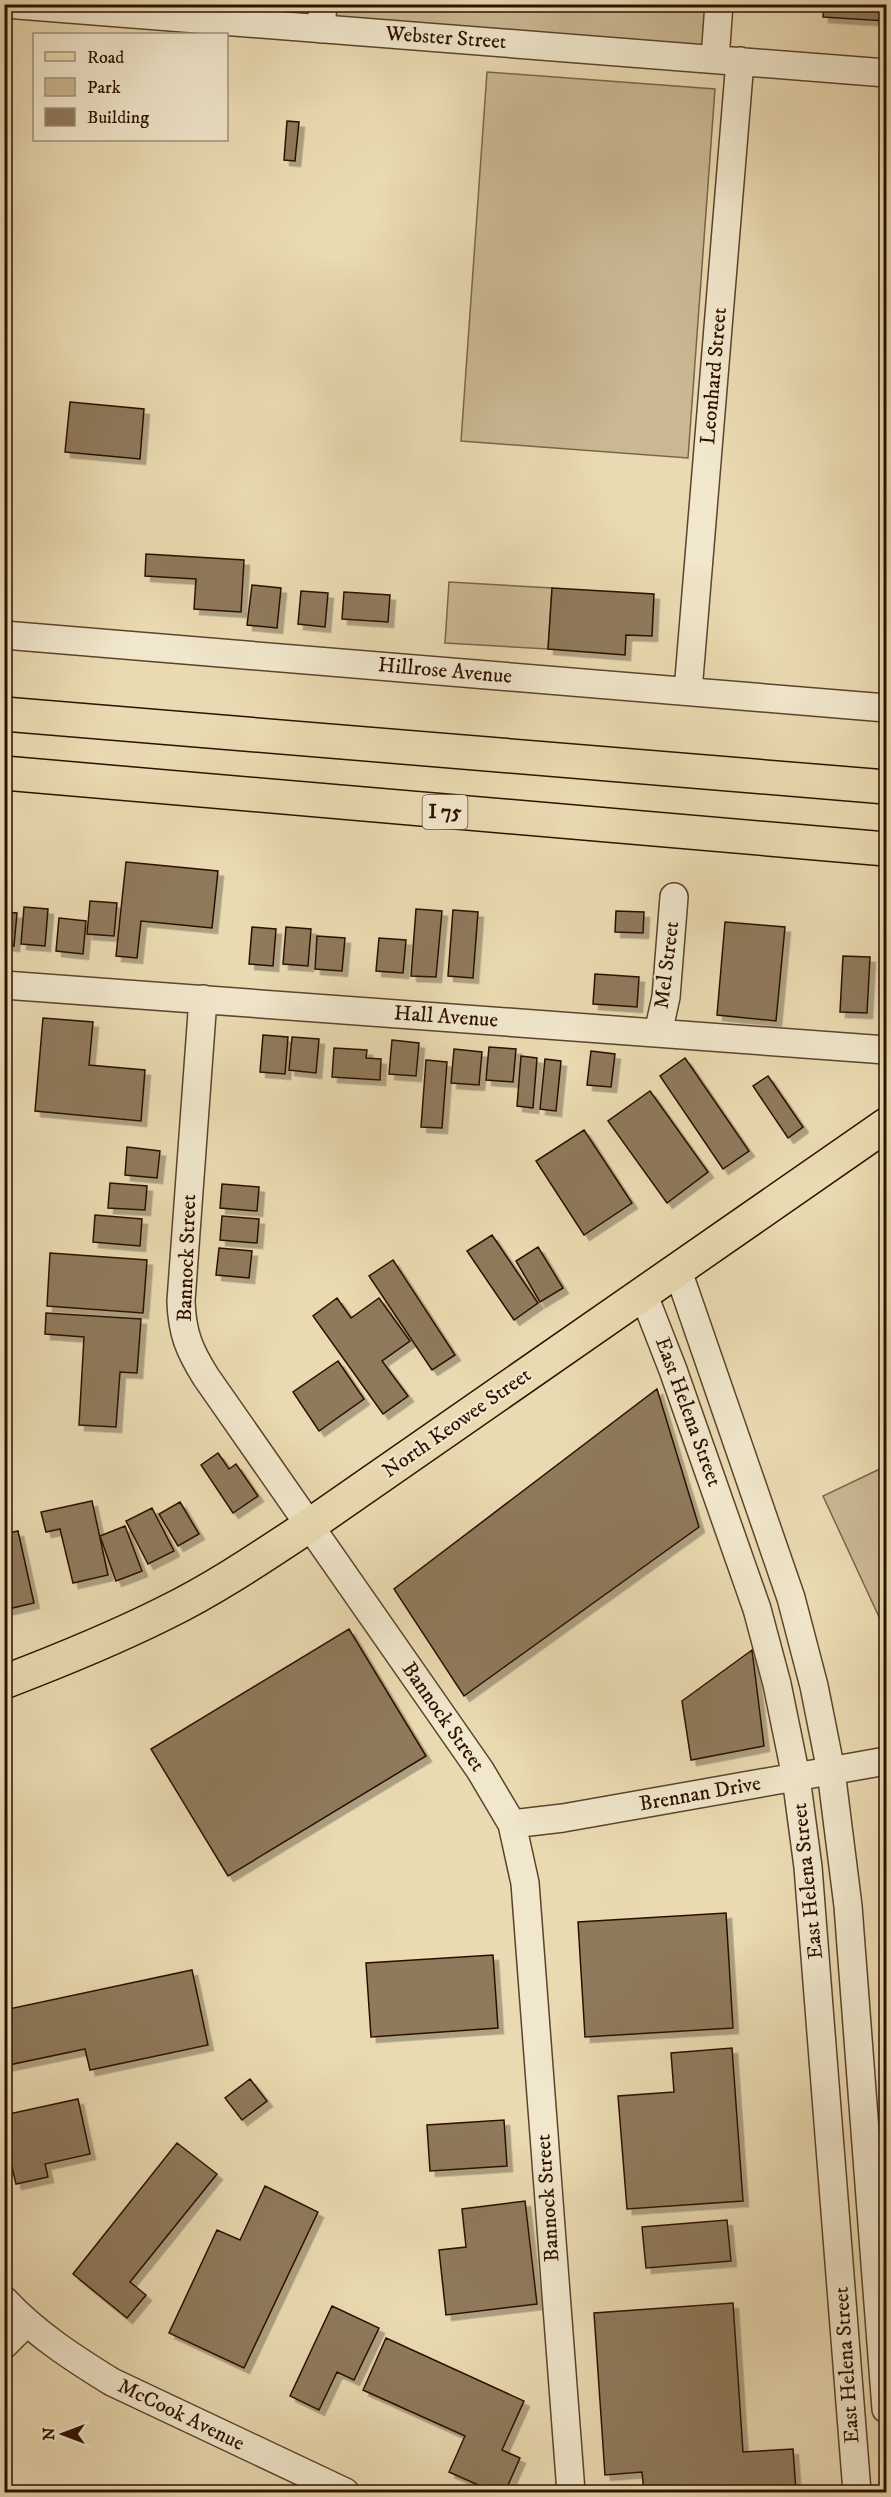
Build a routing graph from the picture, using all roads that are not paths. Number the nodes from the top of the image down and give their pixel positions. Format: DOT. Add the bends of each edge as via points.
graph roads {
  1 [pos="5,4"];
  2 [pos="719,4"];
  3 [pos="322,17"];
  4 [pos="728,60"];
  5 [pos="886,73"];
  6 [pos="4,634"];
  7 [pos="688,691"];
  8 [pos="886,708"];
  9 [pos="4,714"];
  10 [pos="4,773"];
  11 [pos="886,787"];
  12 [pos="886,849"];
  13 [pos="674,897"];
  14 [pos="4,985"];
  15 [pos="204,999"];
  16 [pos="658,1033"];
  17 [pos="886,1050"];
  18 [pos="886,1125"];
  19 [pos="678,1271"];
  20 [pos="643,1293"];
  21 [pos="310,1525"];
  22 [pos="4,1682"];
  23 [pos="886,1761"];
  24 [pos="831,1771"];
  25 [pos="796,1777"];
  26 [pos="512,1824"];
  27 [pos="857,2027"];
  28 [pos="821,2030"];
  29 [pos="4,2300"];
  30 [pos="879,2310"];
  31 [pos="843,2312"];
  32 [pos="26,2323"];
  33 [pos="4,2345"];
  34 [pos="886,2409"];
  35 [pos="345,2493"];
  36 [pos="571,2493"];
  37 [pos="857,2493"];
  1 -- 3 [label="street, Webster Street"];
  2 -- 4 [label="street, Leonhard Street"];
  3 -- 4 [label="street, Webster Street"];
  4 -- 5 [label="street, Webster Street"];
  4 -- 7 [label="street, Leonhard Street"];
  6 -- 7 [label="street, Hillrose Avenue"];
  7 -- 8 [label="street, Hillrose Avenue"];
  9 -- 11 [label="main road"];
  10 -- 12 [label="main road, I 75"];
  13 -- 16 [label="street, Mel Street" via="666,997"];
  14 -- 15 [label="street, Hall Avenue"];
  15 -- 16 [label="street, Hall Avenue"];
  15 -- 21 [label="street, Bannock Street" via="182,1322 190,1350 206,1377"];
  16 -- 17 [label="street, Hall Avenue"];
  18 -- 19 [label="main road, North Keowee Street"];
  19 -- 20 [label="main road, North Keowee Street"];
  19 -- 24 [label="street, East Helena Street" via="791,1598"];
  20 -- 21 [label="main road, North Keowee Street"];
  20 -- 25 [label="street, East Helena Street" via="757,1609"];
  21 -- 22 [label="main road, North Keowee Street" via="167,1612"];
  21 -- 26 [label="street, Bannock Street" via="464,1744"];
  23 -- 24 [label="street, Brennan Drive"];
  24 -- 25 [label="street, Brennan Drive"];
  24 -- 27 [label="street, East Helena Street" via="848,1906"];
  25 -- 26 [label="street, Brennan Drive"];
  25 -- 28 [label="street, East Helena Street" via="808,1867"];
  26 -- 36 [label="street, Bannock Street" via="525,1883"];
  27 -- 28 [label="street"];
  27 -- 30 [label="street, East Helena Street"];
  28 -- 31 [label="street, East Helena Street"];
  29 -- 32 [label="street, McCook Avenue"];
  30 -- 31 [label="street"];
  30 -- 34 [label="street, East Helena Street"];
  31 -- 37 [label="street, East Helena Street"];
  32 -- 33 [label="street"];
  32 -- 35 [label="street, McCook Avenue" via="112,2382"];
}
